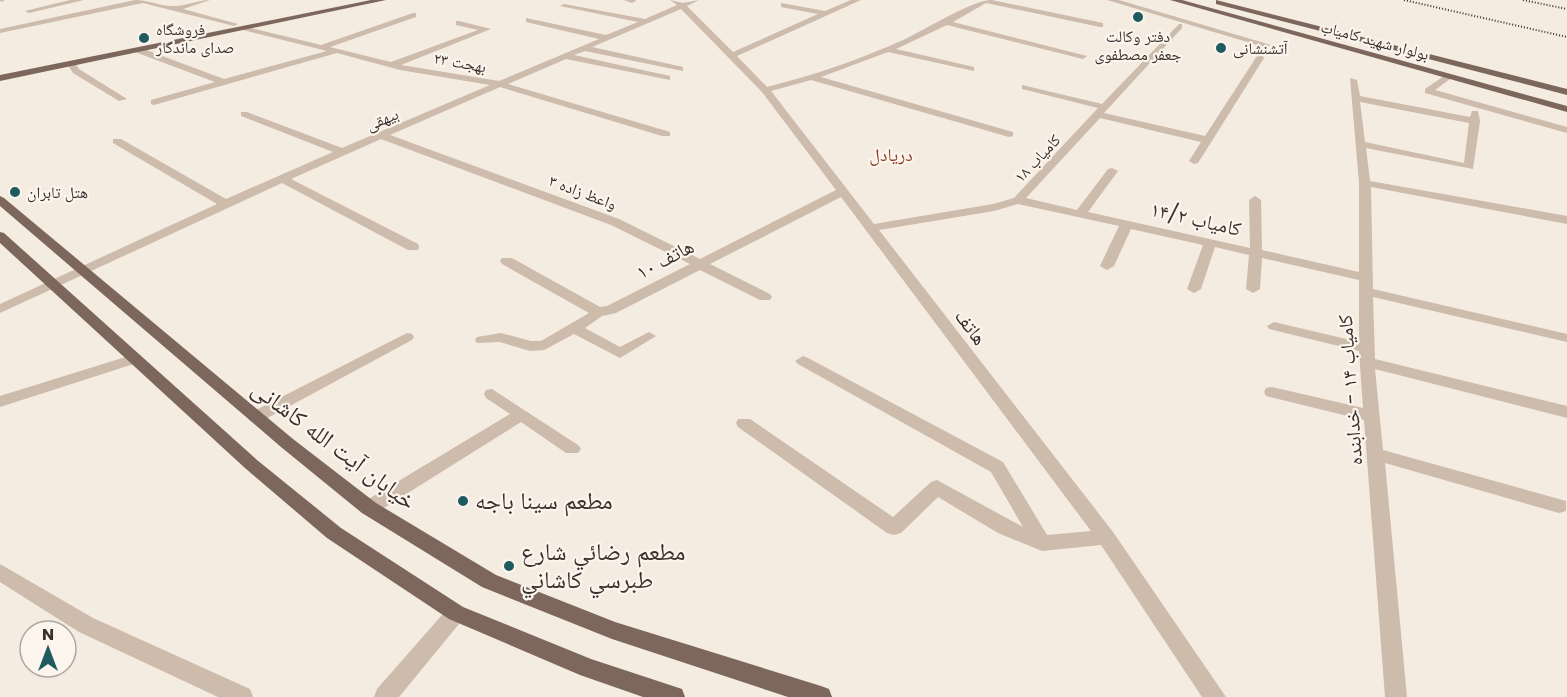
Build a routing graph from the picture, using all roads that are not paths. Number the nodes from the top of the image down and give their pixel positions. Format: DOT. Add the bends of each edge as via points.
graph roads {
  1 [pos="80,0"];
  2 [pos="206,0"];
  3 [pos="353,0"];
  4 [pos="382,0"];
  5 [pos="695,0"];
  6 [pos="857,0"];
  7 [pos="986,0"];
  8 [pos="1111,0"];
  9 [pos="1174,0"];
  10 [pos="1212,0"];
  11 [pos="142,1"];
  12 [pos="677,3"];
  13 [pos="784,4"];
  14 [pos="564,6"];
  15 [pos="174,9"];
  16 [pos="29,11"];
  17 [pos="827,14"];
  18 [pos="413,15"];
  19 [pos="529,20"];
  20 [pos="646,21"];
  21 [pos="459,23"];
  22 [pos="947,23"];
  23 [pos="234,24"];
  24 [pos="1100,25"];
  25 [pos="1179,26"];
  26 [pos="246,28"];
  27 [pos="0,31"];
  28 [pos="606,38"];
  29 [pos="1267,45"];
  30 [pos="322,47"];
  31 [pos="584,48"];
  32 [pos="138,50"];
  33 [pos="889,50"];
  34 [pos="336,51"];
  35 [pos="565,56"];
  36 [pos="1083,56"];
  37 [pos="730,57"];
  38 [pos="1260,58"];
  39 [pos="71,64"];
  40 [pos="392,65"];
  41 [pos="680,69"];
  42 [pos="971,69"];
  43 [pos="0,70"];
  44 [pos="1450,76"];
  45 [pos="0,78"];
  46 [pos="667,78"];
  47 [pos="814,78"];
  48 [pos="1353,80"];
  49 [pos="223,82"];
  50 [pos="500,84"];
  51 [pos="1025,87"];
  52 [pos="765,90"];
  53 [pos="1567,92"];
  54 [pos="1356,98"];
  55 [pos="122,99"];
  56 [pos="154,102"];
  57 [pos="1567,109"];
  58 [pos="1101,110"];
  59 [pos="244,114"];
  60 [pos="1567,130"];
  61 [pos="666,134"];
  62 [pos="1009,134"];
  63 [pos="381,135"];
  64 [pos="1207,140"];
  65 [pos="117,141"];
  66 [pos="1360,144"];
  67 [pos="342,152"];
  68 [pos="1194,161"];
  69 [pos="1112,171"];
  70 [pos="282,178"];
  71 [pos="1365,183"];
  72 [pos="843,191"];
  73 [pos="0,200"];
  74 [pos="1018,200"];
  75 [pos="1255,200"];
  76 [pos="224,203"];
  77 [pos="1081,213"];
  78 [pos="1567,220"];
  79 [pos="1127,223"];
  80 [pos="872,228"];
  81 [pos="0,236"];
  82 [pos="1210,242"];
  83 [pos="413,248"];
  84 [pos="1256,252"];
  85 [pos="507,261"];
  86 [pos="699,263"];
  87 [pos="1107,266"];
  88 [pos="84,271"];
  89 [pos="52,283"];
  90 [pos="1365,284"];
  91 [pos="1194,289"];
  92 [pos="1253,289"];
  93 [pos="765,297"];
  94 [pos="0,309"];
  95 [pos="598,312"];
  96 [pos="1274,326"];
  97 [pos="574,329"];
  98 [pos="649,336"];
  99 [pos="407,337"];
  100 [pos="1567,338"];
  101 [pos="482,340"];
  102 [pos="1367,355"];
  103 [pos="135,359"];
  104 [pos="803,361"];
  105 [pos="1272,392"];
  106 [pos="492,394"];
  107 [pos="0,402"];
  108 [pos="1567,412"];
  109 [pos="521,415"];
  110 [pos="1372,416"];
  111 [pos="256,417"];
  112 [pos="744,423"];
  113 [pos="572,449"];
  114 [pos="1375,454"];
  115 [pos="1558,506"];
  116 [pos="369,508"];
  117 [pos="1106,537"];
  118 [pos="1042,543"];
  119 [pos="0,572"];
  120 [pos="456,613"];
  121 [pos="242,697"];
  122 [pos="385,697"];
  123 [pos="674,697"];
  124 [pos="821,697"];
  125 [pos="1215,697"];
  126 [pos="1396,697"];
  1 -- 16 [label="street"];
  2 -- 15 [label="street"];
  3 -- 23 [label="main road"];
  4 -- 26 [label="main road"];
  5 -- 12 [label="street, بیهقی"];
  6 -- 17 [label="street"];
  7 -- 22 [label="street"];
  7 -- 24 [label="street"];
  8 -- 29 [label="street"];
  9 -- 44 [label="main road, بولوار شهید کامیاب"];
  10 -- 53 [label="main road, بولوار شهید کامیاب"];
  11 -- 15 [label="street"];
  11 -- 27 [label="street"];
  12 -- 20 [label="street, بیهقی"];
  12 -- 37 [label="street, هاتف"];
  13 -- 17 [label="street"];
  14 -- 20 [label="street"];
  15 -- 23 [label="street"];
  17 -- 37 [label="street"];
  18 -- 30 [label="street"];
  19 -- 28 [label="street"];
  20 -- 28 [label="street, بیهقی"];
  21 -- 40 [label="street" via="487,29"];
  22 -- 33 [label="street"];
  22 -- 36 [label="street"];
  23 -- 43 [label="main road"];
  25 -- 58 [label="street, کامیاب ۱۸"];
  26 -- 30 [label="street, بهجت ۲۳"];
  26 -- 32 [label="main road"];
  28 -- 31 [label="street, بیهقی"];
  30 -- 34 [label="street, بهجت ۲۳"];
  31 -- 35 [label="street, بیهقی"];
  31 -- 41 [label="street"];
  32 -- 39 [label="main road"];
  32 -- 49 [label="street"];
  33 -- 42 [label="street"];
  33 -- 47 [label="street"];
  34 -- 40 [label="street, بهجت ۲۳"];
  34 -- 49 [label="street"];
  35 -- 46 [label="street"];
  35 -- 50 [label="street, بیهقی"];
  37 -- 52 [label="street, هاتف"];
  38 -- 64 [label="street"];
  39 -- 45 [label="main road"];
  39 -- 55 [label="street"];
  40 -- 50 [label="street, بهجت ۲۳"];
  44 -- 57 [label="main road, بولوار شهید کامیاب"];
  44 -- 60 [label="street" via="1428,91"];
  47 -- 52 [label="street"];
  47 -- 62 [label="street"];
  48 -- 54 [label="street, کامیاب ۱۴ - خدابنده"];
  49 -- 56 [label="street"];
  50 -- 61 [label="street, بهجت ۲۳"];
  50 -- 63 [label="street, بیهقی"];
  51 -- 58 [label="street"];
  52 -- 72 [label="street, هاتف"];
  54 -- 66 [label="street, کامیاب ۱۴ - خدابنده"];
  54 -- 66 [label="street" via="1475,117 1469,167"];
  58 -- 64 [label="street"];
  58 -- 74 [label="street, کامیاب ۱۸"];
  59 -- 67 [label="street"];
  63 -- 67 [label="street, بیهقی"];
  63 -- 86 [label="street, واعظ زاده ۳" via="615,222"];
  64 -- 68 [label="street"];
  65 -- 76 [label="street"];
  66 -- 71 [label="street, کامیاب ۱۴ - خدابنده"];
  67 -- 70 [label="street, بیهقی"];
  69 -- 77 [label="street"];
  70 -- 76 [label="street, بیهقی"];
  70 -- 83 [label="street"];
  71 -- 78 [label="street"];
  71 -- 90 [label="street, کامیاب ۱۴ - خدابنده"];
  72 -- 80 [label="street, هاتف"];
  72 -- 86 [label="street, هاتف ۱۰"];
  73 -- 88 [label="main road, خیابان آیت الله کاشانی"];
  74 -- 77 [label="street, کامیاب ۱۴/۲"];
  74 -- 80 [label="street, کامیاب ۱۸"];
  75 -- 84 [label="street"];
  76 -- 88 [label="street, بیهقی"];
  77 -- 79 [label="street, کامیاب ۱۴/۲"];
  79 -- 82 [label="street, کامیاب ۱۴/۲"];
  79 -- 87 [label="street"];
  80 -- 117 [label="street, هاتف"];
  81 -- 89 [label="main road"];
  82 -- 84 [label="street, کامیاب ۱۴/۲"];
  82 -- 91 [label="street"];
  84 -- 90 [label="street, کامیاب ۱۴/۲"];
  84 -- 92 [label="street"];
  85 -- 95 [label="street"];
  86 -- 93 [label="street, واعظ زاده ۳"];
  86 -- 95 [label="street, هاتف ۱۰" via="611,310"];
  88 -- 89 [label="street, بیهقی"];
  88 -- 111 [label="main road, خیابان آیت الله کاشانی"];
  89 -- 94 [label="street, بیهقی"];
  89 -- 103 [label="main road"];
  90 -- 100 [label="street, کامیاب ۱۴/۲"];
  90 -- 102 [label="street, کامیاب ۱۴ - خدابنده"];
  95 -- 97 [label="street, هاتف ۱۰"];
  96 -- 102 [label="street"];
  97 -- 98 [label="street" via="620,353"];
  97 -- 101 [label="street, هاتف ۱۰" via="544,345 530,346 501,338"];
  99 -- 111 [label="street"];
  102 -- 108 [label="street"];
  102 -- 110 [label="street, کامیاب ۱۴ - خدابنده"];
  103 -- 107 [label="street"];
  103 -- 120 [label="main road" via="334,534"];
  104 -- 118 [label="street" via="997,467"];
  105 -- 110 [label="street"];
  106 -- 109 [label="street"];
  109 -- 113 [label="street"];
  109 -- 116 [label="street"];
  110 -- 114 [label="street, کامیاب ۱۴ - خدابنده"];
  111 -- 116 [label="main road, خیابان آیت الله کاشانی"];
  112 -- 118 [label="street" via="894,528 937,487 1005,528"];
  114 -- 115 [label="street"];
  114 -- 126 [label="street, کامیاب ۱۴ - خدابنده"];
  116 -- 124 [label="main road, خیابان آیت الله کاشانی" via="489,581 612,630"];
  117 -- 118 [label="street"];
  117 -- 125 [label="street, هاتف"];
  119 -- 121 [label="street" via="87,625"];
  120 -- 122 [label="street"];
  120 -- 123 [label="main road" via="588,668"];
}
